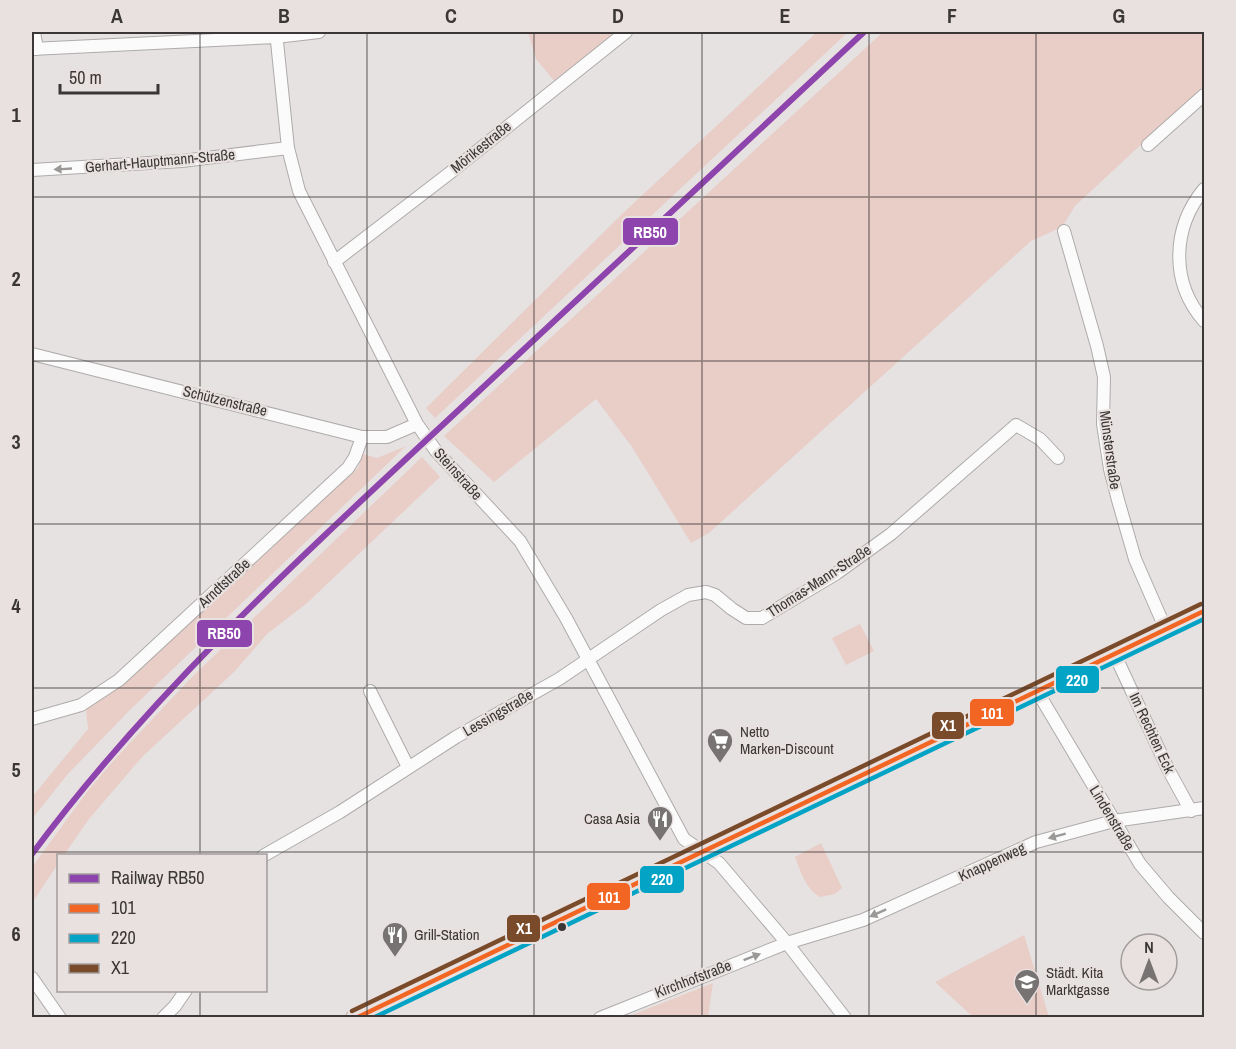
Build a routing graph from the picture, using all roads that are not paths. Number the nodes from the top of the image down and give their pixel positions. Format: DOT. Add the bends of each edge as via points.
graph roads {
  1 [pos="34,32"];
  2 [pos="319,32"];
  3 [pos="626,32"];
  4 [pos="276,34"];
  5 [pos="138,38"];
  6 [pos="34,49"];
  7 [pos="1204,94"];
  8 [pos="1148,145"];
  9 [pos="288,148"];
  10 [pos="32,170"];
  11 [pos="1204,189"];
  12 [pos="1064,231"];
  13 [pos="334,261"];
  14 [pos="1204,321"];
  15 [pos="32,354"];
  16 [pos="417,424"];
  17 [pos="362,437"];
  18 [pos="1058,458"];
  19 [pos="1204,611"];
  20 [pos="1166,630"];
  21 [pos="1115,655"];
  22 [pos="588,660"];
  23 [pos="370,691"];
  24 [pos="1037,691"];
  25 [pos="32,720"];
  26 [pos="408,767"];
  27 [pos="1204,807"];
  28 [pos="1191,811"];
  29 [pos="1114,821"];
  30 [pos="701,850"];
  31 [pos="265,854"];
  32 [pos="1204,933"];
  33 [pos="787,943"];
  34 [pos="32,978"];
  35 [pos="185,992"];
  36 [pos="60,1017"];
  37 [pos="163,1017"];
  38 [pos="355,1017"];
  39 [pos="600,1017"];
  40 [pos="845,1017"];
  1 -- 6 [label="street"];
  2 -- 4 [label="street"];
  3 -- 13 [label="street, Mörikestraße"];
  4 -- 5 [label="street"];
  4 -- 9 [label="street, Steinstraße"];
  5 -- 6 [label="street"];
  7 -- 8 [label="street"];
  9 -- 10 [label="street, Gerhart-Hauptmann-Straße, one-way" via="182,161"];
  9 -- 13 [label="street, Steinstraße" via="299,191"];
  11 -- 14 [label="street" via="1186,217 1179,251 1187,296"];
  12 -- 20 [label="street, Münsterstraße" via="1104,377 1103,424 1110,469 1135,559"];
  13 -- 16 [label="street, Steinstraße"];
  15 -- 17 [label="street, Schützenstraße"];
  16 -- 17 [label="street, Schützenstraße" via="387,437"];
  16 -- 22 [label="street, Steinstraße" via="436,451 520,541"];
  17 -- 25 [label="street, Arndtstraße" via="348,468 119,680 81,705"];
  18 -- 22 [label="street, Thomas-Mann-Straße" via="1040,439 1016,425 891,534 837,573 762,618 746,618 706,592 688,596"];
  19 -- 20 [label="main road"];
  20 -- 21 [label="main road"];
  21 -- 24 [label="main road"];
  21 -- 28 [label="street, Im Rechten Eck"];
  22 -- 26 [label="street, Lessingstraße"];
  22 -- 30 [label="street, Steinstraße" via="684,839"];
  23 -- 26 [label="street"];
  24 -- 29 [label="street, Lindenstraße"];
  24 -- 30 [label="main road"];
  26 -- 31 [label="street, Lessingstraße" via="340,812"];
  27 -- 28 [label="street, Knappenweg"];
  28 -- 29 [label="street, Knappenweg"];
  29 -- 32 [label="street, Lindenstraße" via="1140,864"];
  29 -- 33 [label="street, Knappenweg, one-way" via="1036,842 863,920"];
  30 -- 33 [label="street, Steinstraße" via="719,863"];
  30 -- 38 [label="main road"];
  39 -- 33 [label="street, Kirchhofstraße, one-way"];
  33 -- 40 [label="street, Steinstraße"];
  34 -- 36 [label="street"];
  35 -- 37 [label="street"];
}
